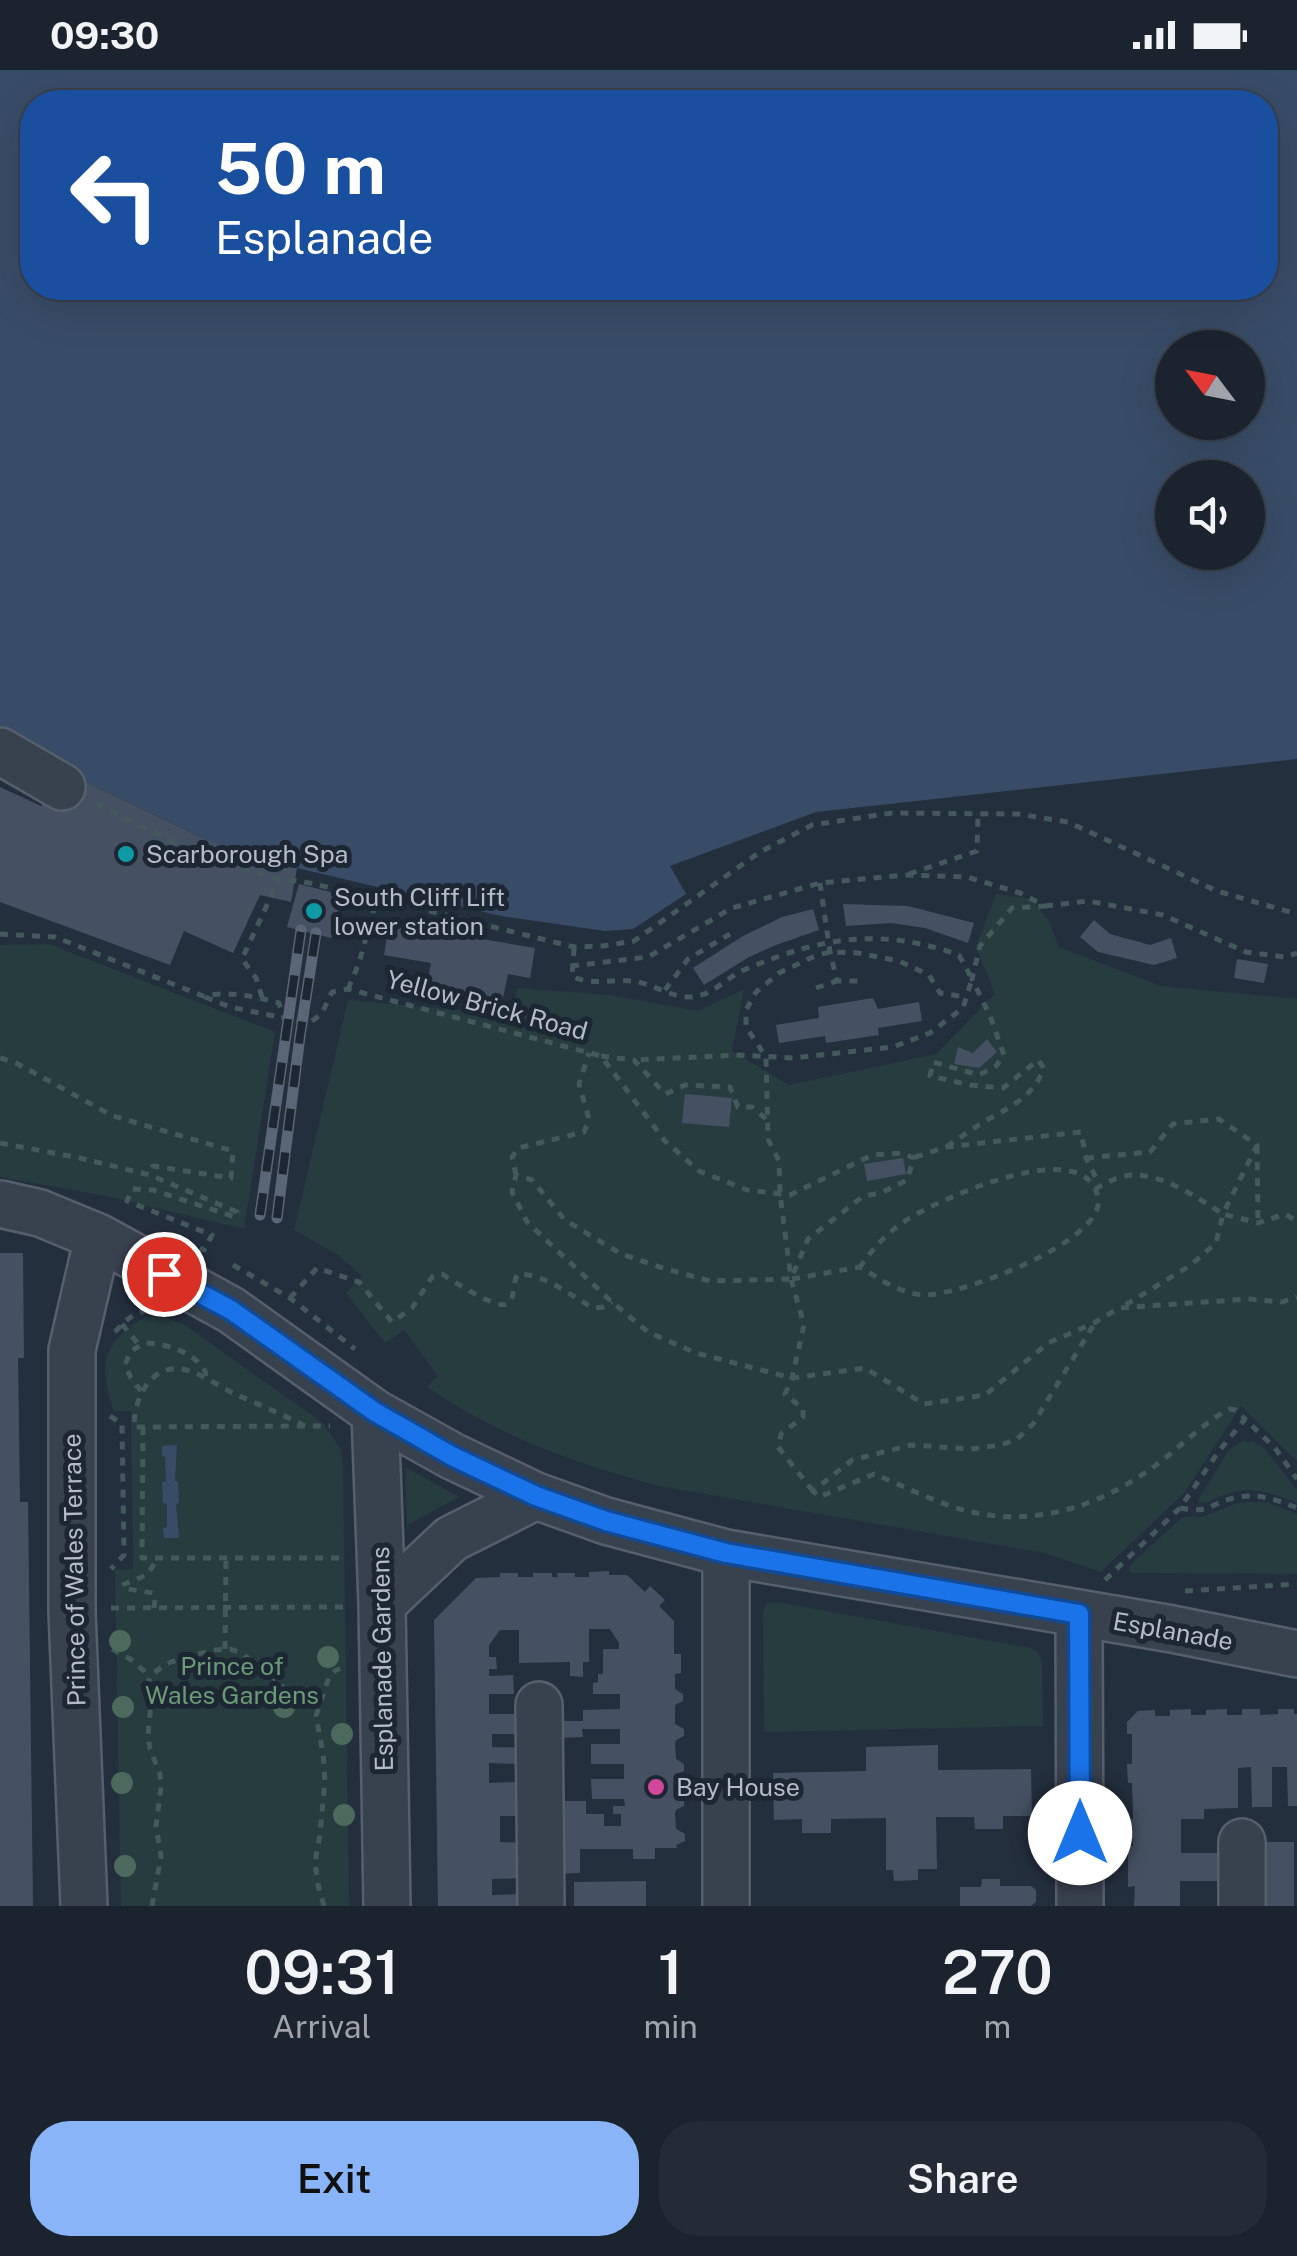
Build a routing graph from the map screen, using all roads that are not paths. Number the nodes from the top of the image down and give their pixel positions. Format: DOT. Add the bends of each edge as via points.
graph roads {
  1 [pos="0,751"];
  2 [pos="62,787"];
  3 [pos="0,1204"];
  4 [pos="98,1237"];
  5 [pos="349,1425"];
  6 [pos="536,1496"];
  7 [pos="726,1553"];
  8 [pos="367,1605"];
  9 [pos="1079,1614"];
  10 [pos="1297,1654"];
  11 [pos="539,1705"];
  12 [pos="1242,1842"];
  13 [pos="84,1906"];
  14 [pos="387,1906"];
  15 [pos="542,1906"];
  16 [pos="726,1906"];
  17 [pos="1080,1906"];
  18 [pos="1242,1906"];
  1 -- 2 [label="street"];
  3 -- 4 [label="street, Esplanade"];
  4 -- 5 [label="street, Esplanade" via="231,1310"];
  4 -- 13 [label="street, Prince of Wales Terrace" via="72,1350 72,1612"];
  5 -- 6 [label="street, Esplanade" via="452,1456"];
  5 -- 8 [label="street, Esplanade Gardens"];
  6 -- 7 [label="street, Esplanade"];
  6 -- 8 [label="street" via="451,1539"];
  7 -- 9 [label="street, Esplanade"];
  7 -- 16 [label="street"];
  8 -- 14 [label="street, Esplanade Gardens"];
  9 -- 10 [label="street, Esplanade"];
  9 -- 17 [label="street"];
  11 -- 15 [label="street"];
  12 -- 18 [label="street"];
}
